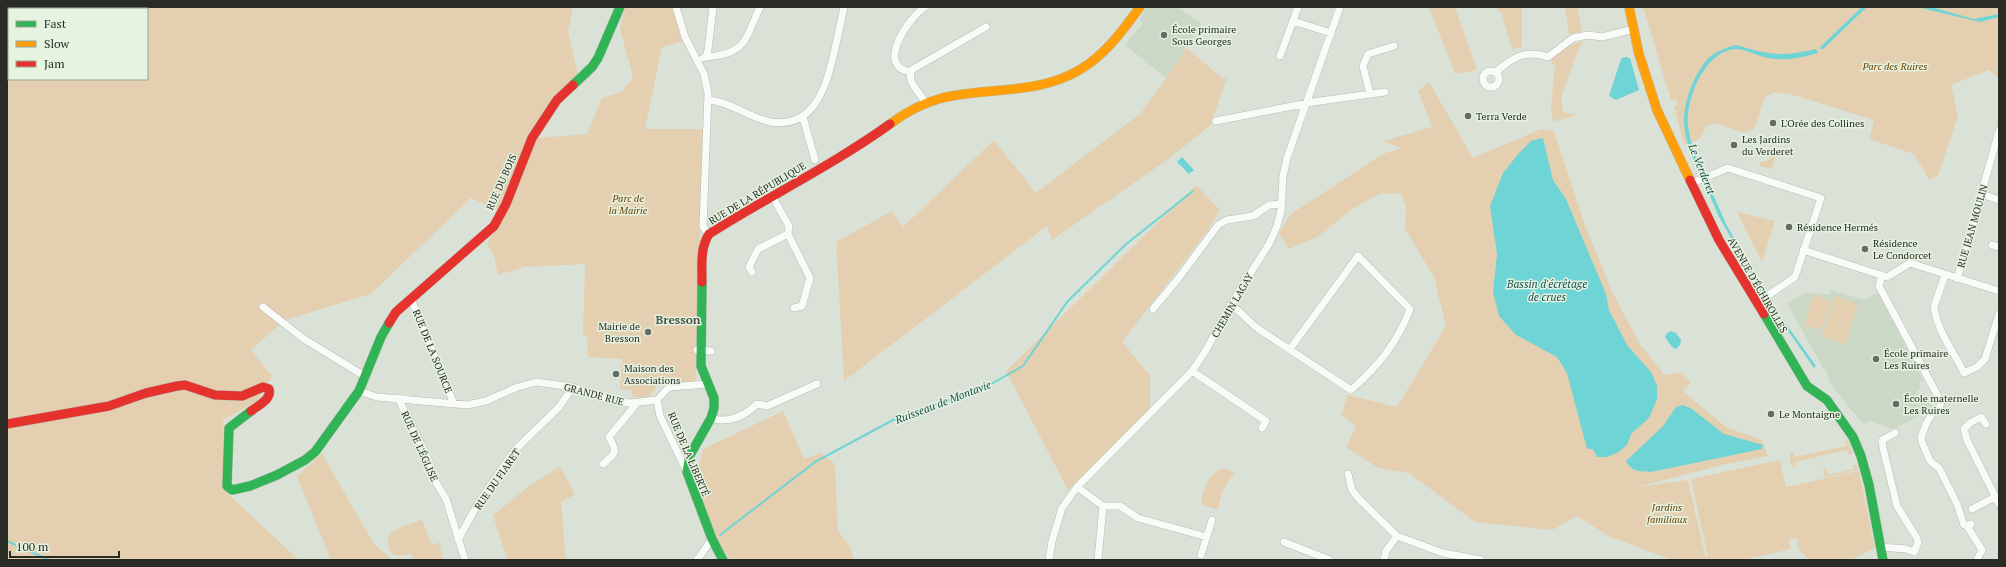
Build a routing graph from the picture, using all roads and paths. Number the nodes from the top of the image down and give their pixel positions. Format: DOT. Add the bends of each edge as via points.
graph roads {
  1 [pos="620,7"];
  2 [pos="676,7"];
  3 [pos="713,7"];
  4 [pos="760,7"];
  5 [pos="844,7"];
  6 [pos="925,7"];
  7 [pos="1140,7"];
  8 [pos="1298,7"];
  9 [pos="1340,7"];
  10 [pos="1629,7"];
  11 [pos="1293,21"];
  12 [pos="986,26"];
  13 [pos="1634,29"];
  14 [pos="1331,33"];
  15 [pos="1394,46"];
  16 [pos="1280,56"];
  17 [pos="706,57"];
  18 [pos="699,60"];
  19 [pos="910,72"];
  20 [pos="1496,72"];
  21 [pos="1385,92"];
  22 [pos="1370,94"];
  23 [pos="709,100"];
  24 [pos="925,103"];
  25 [pos="1306,105"];
  26 [pos="803,117"];
  27 [pos="1216,121"];
  28 [pos="1999,132"];
  29 [pos="815,160"];
  30 [pos="1696,182"];
  31 [pos="1981,194"];
  32 [pos="772,196"];
  33 [pos="1999,200"];
  34 [pos="1282,204"];
  35 [pos="709,234"];
  36 [pos="788,234"];
  37 [pos="1803,250"];
  38 [pos="752,272"];
  39 [pos="1882,275"];
  40 [pos="1945,275"];
  41 [pos="1957,278"];
  42 [pos="1999,291"];
  43 [pos="412,299"];
  44 [pos="1759,302"];
  45 [pos="1231,304"];
  46 [pos="263,307"];
  47 [pos="794,308"];
  48 [pos="1153,309"];
  49 [pos="1999,314"];
  50 [pos="1290,349"];
  51 [pos="699,350"];
  52 [pos="711,351"];
  53 [pos="1192,371"];
  54 [pos="366,377"];
  55 [pos="708,384"];
  56 [pos="817,384"];
  57 [pos="573,387"];
  58 [pos="359,392"];
  59 [pos="398,398"];
  60 [pos="657,400"];
  61 [pos="637,402"];
  62 [pos="454,404"];
  63 [pos="711,418"];
  64 [pos="7,424"];
  65 [pos="1986,424"];
  66 [pos="1262,428"];
  67 [pos="1895,433"];
  68 [pos="603,464"];
  69 [pos="687,472"];
  70 [pos="1348,474"];
  71 [pos="1077,487"];
  72 [pos="1995,497"];
  73 [pos="1999,504"];
  74 [pos="1103,506"];
  75 [pos="1972,509"];
  76 [pos="1212,520"];
  77 [pos="1397,536"];
  78 [pos="1207,537"];
  79 [pos="712,539"];
  80 [pos="458,540"];
  81 [pos="1284,542"];
  82 [pos="1880,547"];
  83 [pos="1914,552"];
  84 [pos="1201,555"];
  85 [pos="465,560"];
  86 [pos="697,560"];
  87 [pos="723,560"];
  88 [pos="1049,560"];
  89 [pos="1098,560"];
  90 [pos="1330,560"];
  91 [pos="1384,560"];
  92 [pos="1481,560"];
  93 [pos="1883,560"];
  94 [pos="1913,560"];
  95 [pos="1977,560"];
  1 -- 43 [label="street, RUE DU BOIS" via="592,67 557,100 532,138 506,204 494,226"];
  2 -- 18 [label="street" via="685,37"];
  3 -- 17 [label="street"];
  4 -- 17 [label="street" via="741,46 726,55"];
  5 -- 26 [label="street" via="822,95"];
  6 -- 19 [label="street" via="902,34 895,49 896,61 905,71"];
  7 -- 24 [label="street, RUE DE LA RÉPUBLIQUE" via="1106,51 1078,72 1057,82 1035,87 948,96"];
  8 -- 11 [label="street"];
  9 -- 14 [label="street, CHEMIN LAGAY"];
  10 -- 13 [label="street, AVENUE D'ÉCHIROLLES"];
  11 -- 14 [label="street"];
  11 -- 16 [label="street"];
  12 -- 19 [label="street"];
  13 -- 20 [label="street" via="1602,37 1588,35 1573,38 1548,57 1530,54 1514,57"];
  13 -- 30 [label="street, AVENUE D'ÉCHIROLLES" via="1657,110"];
  14 -- 25 [label="street, CHEMIN LAGAY"];
  15 -- 22 [label="street" via="1368,54 1363,66"];
  17 -- 18 [label="street"];
  18 -- 23 [label="street"];
  19 -- 24 [label="street" via="910,80"];
  21 -- 22 [label="street"];
  22 -- 25 [label="street"];
  23 -- 26 [label="street" via="772,122"];
  23 -- 35 [label="street" via="704,227"];
  24 -- 32 [label="street, RUE DE LA RÉPUBLIQUE" via="900,117 855,149"];
  25 -- 27 [label="street"];
  25 -- 34 [label="street, CHEMIN LAGAY" via="1287,158 1283,176"];
  26 -- 29 [label="street"];
  28 -- 31 [label="street, RUE JEAN MOULIN"];
  30 -- 37 [label="street" via="1728,168 1821,198"];
  30 -- 44 [label="street, AVENUE D'ÉCHIROLLES" via="1719,240"];
  31 -- 33 [label="street"];
  31 -- 41 [label="street, RUE JEAN MOULIN"];
  32 -- 35 [label="street, RUE DE LA RÉPUBLIQUE"];
  32 -- 36 [label="street" via="789,226"];
  34 -- 45 [label="street, CHEMIN LAGAY" via="1277,226 1269,244"];
  34 -- 48 [label="street" via="1270,205 1253,216 1240,217 1218,225"];
  35 -- 51 [label="street, RUE DE LA RÉPUBLIQUE" via="704,242 702,256"];
  36 -- 38 [label="street" via="758,249 749,267"];
  36 -- 47 [label="street" via="810,278 802,306"];
  37 -- 39 [label="street"];
  37 -- 44 [label="street" via="1795,277"];
  39 -- 40 [label="street" via="1887,277 1910,263"];
  39 -- 95 [label="street" via="1879,286 1941,402 1939,409 1933,412 1926,424 1921,438 1930,461 1939,468 1982,550"];
  40 -- 41 [label="street"];
  40 -- 49 [label="street" via="1934,308 1944,336 1964,373 1985,359"];
  41 -- 42 [label="street, RUE JEAN MOULIN"];
  43 -- 54 [label="street, RUE DU BOIS" via="396,312 387,325"];
  43 -- 62 [label="street, RUE DE LA SOURCE"];
  44 -- 82 [label="street, AVENUE D'ÉCHIROLLES" via="1807,386 1825,398 1852,434 1862,457"];
  45 -- 50 [label="street" via="1257,328"];
  45 -- 53 [label="street, CHEMIN LAGAY"];
  46 -- 54 [label="street" via="304,339"];
  50 -- 50 [label="street" via="1358,256 1410,309 1393,345 1371,372 1351,390"];
  51 -- 52 [label="street"];
  51 -- 55 [label="street, RUE DE LA RÉPUBLIQUE" via="701,366"];
  53 -- 66 [label="street" via="1266,421"];
  53 -- 71 [label="street, CHEMIN LAGAY"];
  54 -- 58 [label="street, RUE DU BOIS"];
  55 -- 60 [label="street" via="669,386"];
  55 -- 63 [label="street, RUE DE LA RÉPUBLIQUE" via="714,398"];
  56 -- 63 [label="street" via="767,406 757,404 748,413 722,422"];
  57 -- 61 [label="street, GRANDE RUE" via="609,400"];
  57 -- 62 [label="street, GRANDE RUE" via="536,382 515,388 486,402"];
  57 -- 80 [label="street, RUE DU FIARET" via="559,407 515,450 477,505"];
  58 -- 59 [label="street, GRANDE RUE" via="377,397"];
  58 -- 64 [label="street, RUE DU BOIS" via="315,452 305,460 277,475 232,490 227,486 226,470 229,428 268,398 268,389 262,387 242,396 215,395 185,385 177,386 146,393 109,406"];
  59 -- 62 [label="street, GRANDE RUE"];
  59 -- 80 [label="street, RUE DE L'ÉGLISE" via="430,464 431,474 446,499"];
  60 -- 61 [label="street, GRANDE RUE"];
  60 -- 69 [label="street, RUE DE LA LIBERTÉ" via="660,416"];
  61 -- 68 [label="street" via="609,437 616,450"];
  63 -- 69 [label="street, RUE DE LA RÉPUBLIQUE" via="690,456"];
  65 -- 72 [label="street" via="1981,417 1964,429"];
  67 -- 83 [label="street" via="1882,440 1883,448 1897,506 1917,538 1918,543"];
  69 -- 79 [label="street, RUE DE LA LIBERTÉ"];
  70 -- 77 [label="street" via="1352,490 1359,499"];
  71 -- 74 [label="street"];
  71 -- 88 [label="street, CHEMIN LAGAY" via="1062,508"];
  72 -- 73 [label="street"];
  72 -- 75 [label="street"];
  74 -- 78 [label="street" via="1120,506 1138,518"];
  74 -- 89 [label="street"];
  76 -- 78 [label="street"];
  77 -- 91 [label="street" via="1386,551"];
  77 -- 92 [label="street" via="1443,553"];
  78 -- 84 [label="street"];
  79 -- 86 [label="street"];
  79 -- 87 [label="street, RUE DE LA LIBERTÉ"];
  80 -- 85 [label="street, RUE DE L'ÉGLISE"];
  81 -- 90 [label="street"];
  82 -- 83 [label="street"];
  82 -- 93 [label="street, AVENUE D'ÉCHIROLLES"];
  83 -- 94 [label="street"];
}
